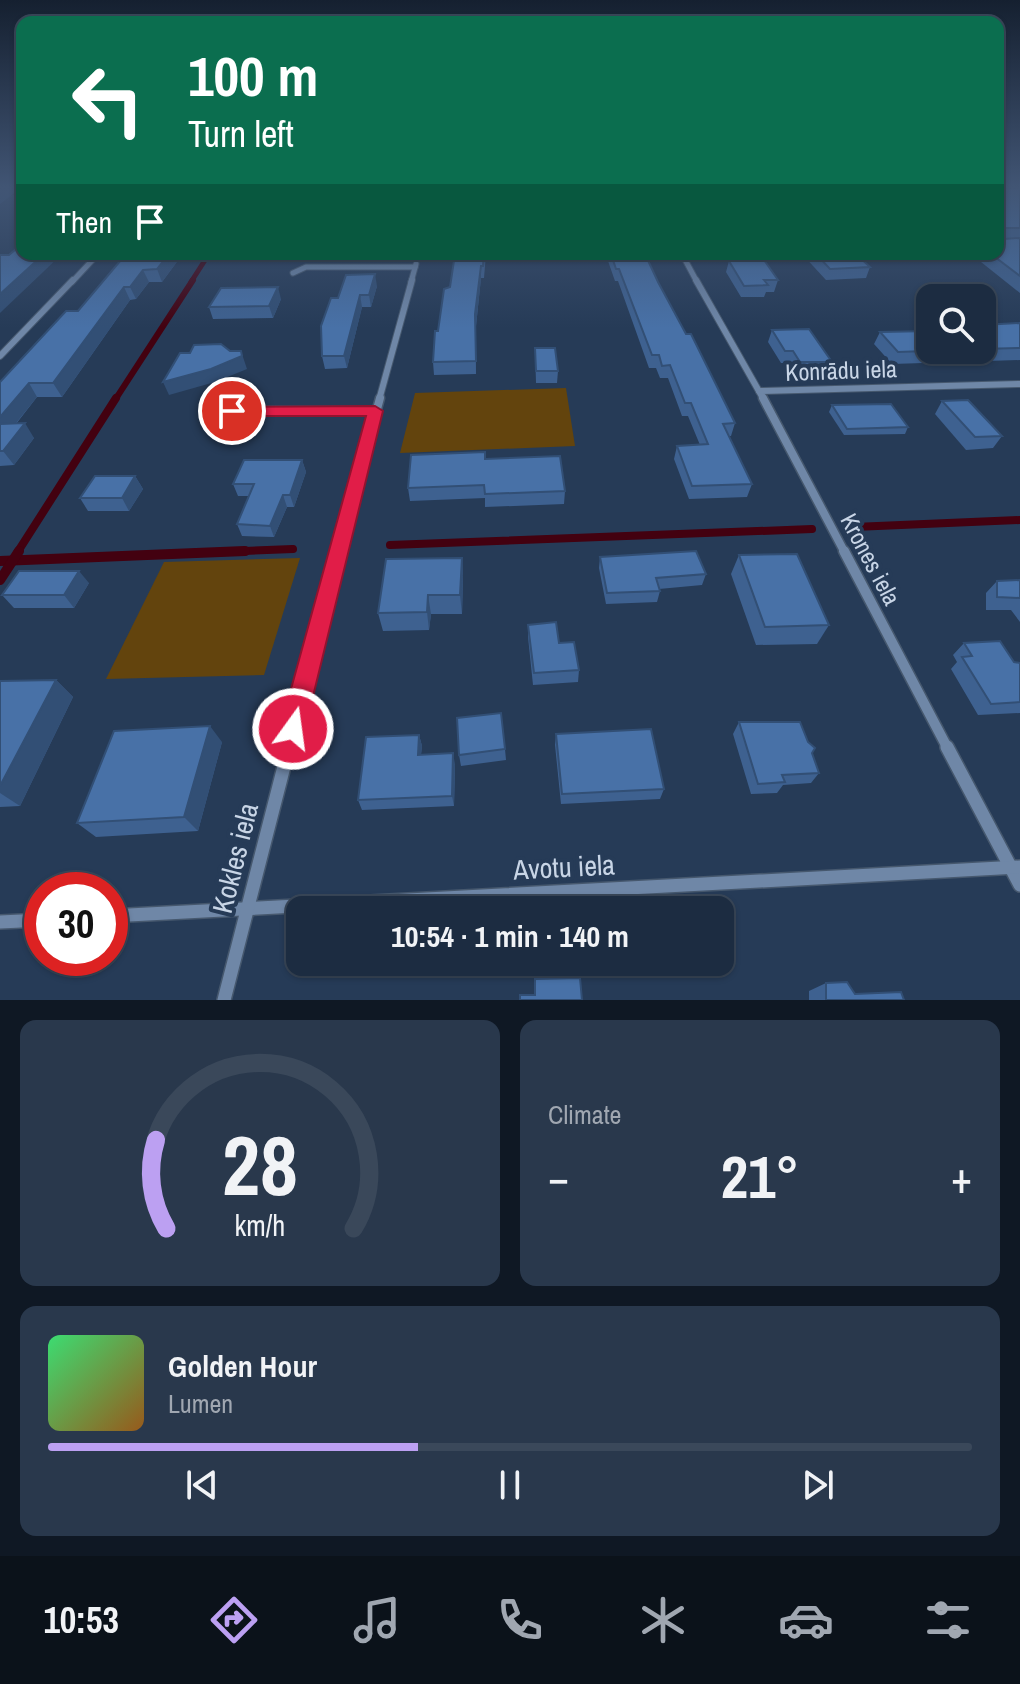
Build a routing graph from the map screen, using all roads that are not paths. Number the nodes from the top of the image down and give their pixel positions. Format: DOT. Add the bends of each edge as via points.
graph roads {
  1 [pos="92,260"];
  2 [pos="685,260"];
  3 [pos="293,273"];
  4 [pos="0,356"];
  5 [pos="1020,384"];
  6 [pos="759,391"];
  7 [pos="232,411"];
  8 [pos="375,411"];
  9 [pos="1015,867"];
  10 [pos="1020,885"];
  11 [pos="247,908"];
  12 [pos="128,915"];
  13 [pos="24,921"];
  14 [pos="0,922"];
  15 [pos="224,1000"];
  1 -- 4 [label="street"];
  2 -- 6 [label="street, Krones iela"];
  3 -- 8 [label="street, Kokles iela" via="306,267 416,265"];
  5 -- 6 [label="street, Konrādu iela"];
  6 -- 9 [label="street, Krones iela"];
  7 -- 8 [label="street"];
  8 -- 11 [label="street, Kokles iela"];
  9 -- 10 [label="street, Krones iela"];
  9 -- 11 [label="street, Avotu iela"];
  11 -- 12 [label="street, Avotu iela"];
  11 -- 15 [label="street, Kokles iela"];
  13 -- 14 [label="street"];
}
